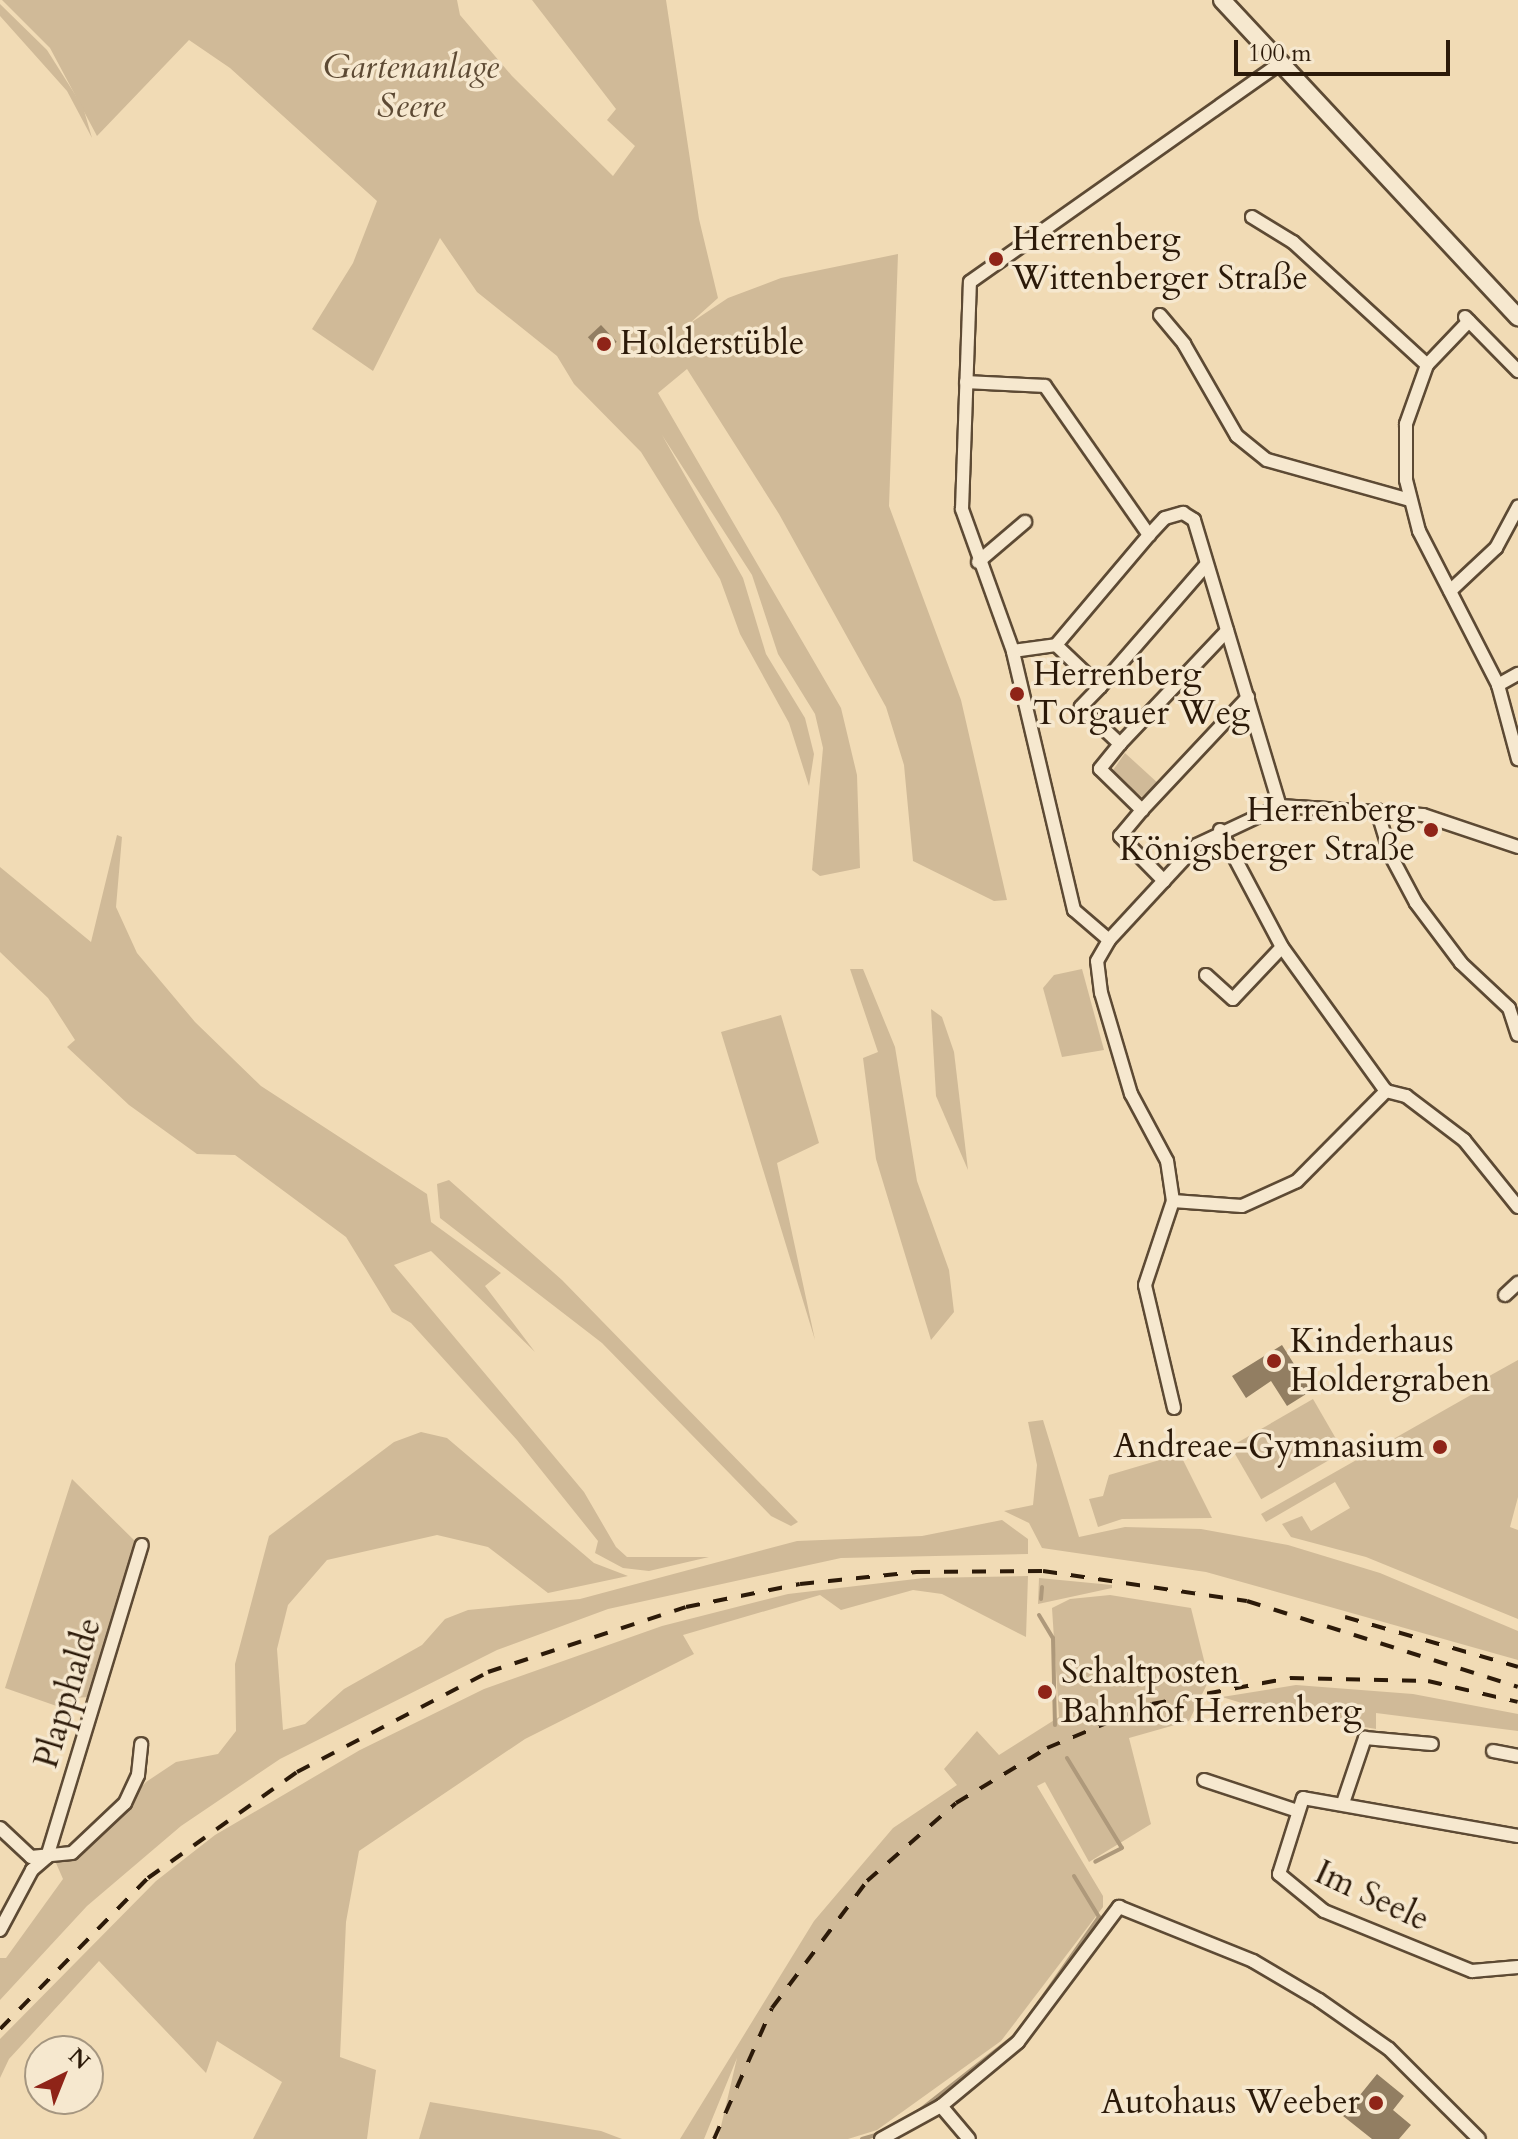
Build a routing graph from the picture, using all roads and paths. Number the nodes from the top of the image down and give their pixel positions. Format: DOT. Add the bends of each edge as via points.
graph roads {
  1 [pos="1222,0"];
  2 [pos="1282,62"];
  3 [pos="1252,217"];
  4 [pos="1160,315"];
  5 [pos="1518,317"];
  6 [pos="1427,365"];
  7 [pos="1518,371"];
  8 [pos="966,382"];
  9 [pos="1410,500"];
  10 [pos="1518,507"];
  11 [pos="1025,522"];
  12 [pos="1149,535"];
  13 [pos="978,562"];
  14 [pos="1206,565"];
  15 [pos="1450,591"];
  16 [pos="1227,631"];
  17 [pos="1056,645"];
  18 [pos="1013,651"];
  19 [pos="1518,674"];
  20 [pos="1498,685"];
  21 [pos="1100,687"];
  22 [pos="1248,697"];
  23 [pos="1120,744"];
  24 [pos="1518,759"];
  25 [pos="1280,806"];
  26 [pos="1142,810"];
  27 [pos="1377,810"];
  28 [pos="1220,830"];
  29 [pos="1518,847"];
  30 [pos="1164,881"];
  31 [pos="1109,940"];
  32 [pos="1282,947"];
  33 [pos="1206,975"];
  34 [pos="1518,1035"];
  35 [pos="1386,1091"];
  36 [pos="1173,1201"];
  37 [pos="1518,1207"];
  38 [pos="1518,1283"];
  39 [pos="1505,1295"];
  40 [pos="1174,1408"];
  41 [pos="142,1545"];
  42 [pos="141,1744"];
  43 [pos="1432,1744"];
  44 [pos="1493,1751"];
  45 [pos="1518,1756"];
  46 [pos="1204,1780"];
  47 [pos="1343,1803"];
  48 [pos="1298,1811"];
  49 [pos="0,1828"];
  50 [pos="1518,1836"];
  51 [pos="47,1857"];
  52 [pos="0,1930"];
  53 [pos="1518,1967"];
  54 [pos="941,2106"];
  55 [pos="881,2139"];
  56 [pos="969,2139"];
  57 [pos="1479,2139"];
  1 -- 2 [label="main road"];
  2 -- 5 [label="main road"];
  2 -- 8 [label="street" via="970,282"];
  3 -- 6 [label="street" via="1293,242"];
  4 -- 9 [label="street" via="1184,344 1237,436 1267,460"];
  6 -- 7 [label="street" via="1467,319"];
  6 -- 9 [label="street" via="1406,424"];
  8 -- 12 [label="street" via="1045,386"];
  8 -- 13 [label="street" via="962,509"];
  9 -- 15 [label="street"];
  10 -- 15 [label="street" via="1496,548"];
  11 -- 13 [label="street"];
  12 -- 14 [label="street" via="1165,518 1183,513 1194,520"];
  12 -- 17 [label="street"];
  13 -- 18 [label="street"];
  14 -- 16 [label="street"];
  14 -- 21 [label="street"];
  15 -- 20 [label="street"];
  16 -- 22 [label="street"];
  16 -- 23 [label="street"];
  17 -- 18 [label="street"];
  17 -- 21 [label="street"];
  18 -- 31 [label="street" via="1074,910"];
  19 -- 20 [label="street"];
  20 -- 24 [label="street"];
  21 -- 23 [label="street" via="1081,707"];
  22 -- 25 [label="street"];
  22 -- 26 [label="street"];
  23 -- 26 [label="street" via="1100,769"];
  25 -- 27 [label="street"];
  25 -- 28 [label="street"];
  26 -- 30 [label="street" via="1120,836"];
  27 -- 29 [label="street" via="1423,815"];
  27 -- 34 [label="street" via="1391,856 1416,903 1461,963 1509,1008"];
  28 -- 30 [label="street"];
  28 -- 32 [label="street"];
  30 -- 31 [label="street"];
  31 -- 36 [label="street" via="1097,961 1101,993 1131,1094 1167,1161"];
  32 -- 33 [label="street" via="1233,999"];
  32 -- 35 [label="street"];
  35 -- 36 [label="street" via="1297,1181 1242,1206"];
  35 -- 37 [label="street" via="1406,1096 1464,1140"];
  36 -- 40 [label="street" via="1145,1285"];
  38 -- 39 [label="street"];
  41 -- 51 [label="street, Plapphalde"];
  42 -- 51 [label="street, Plapphalde" via="138,1775 125,1803 72,1853"];
  43 -- 47 [label="street" via="1365,1738"];
  44 -- 45 [label="street"];
  46 -- 48 [label="street"];
  47 -- 48 [label="street, Im Seele" via="1303,1798"];
  47 -- 50 [label="street, Im Seele"];
  48 -- 53 [label="street, Im Seele" via="1280,1860 1279,1874 1289,1887 1324,1911 1472,1971"];
  49 -- 51 [label="street" via="31,1857"];
  51 -- 52 [label="street, Plapphalde" via="32,1870"];
  54 -- 55 [label="street"];
  54 -- 56 [label="street"];
  54 -- 57 [label="street" via="1018,2042 1119,1907 1253,1961 1319,2000 1389,2049"];
}
